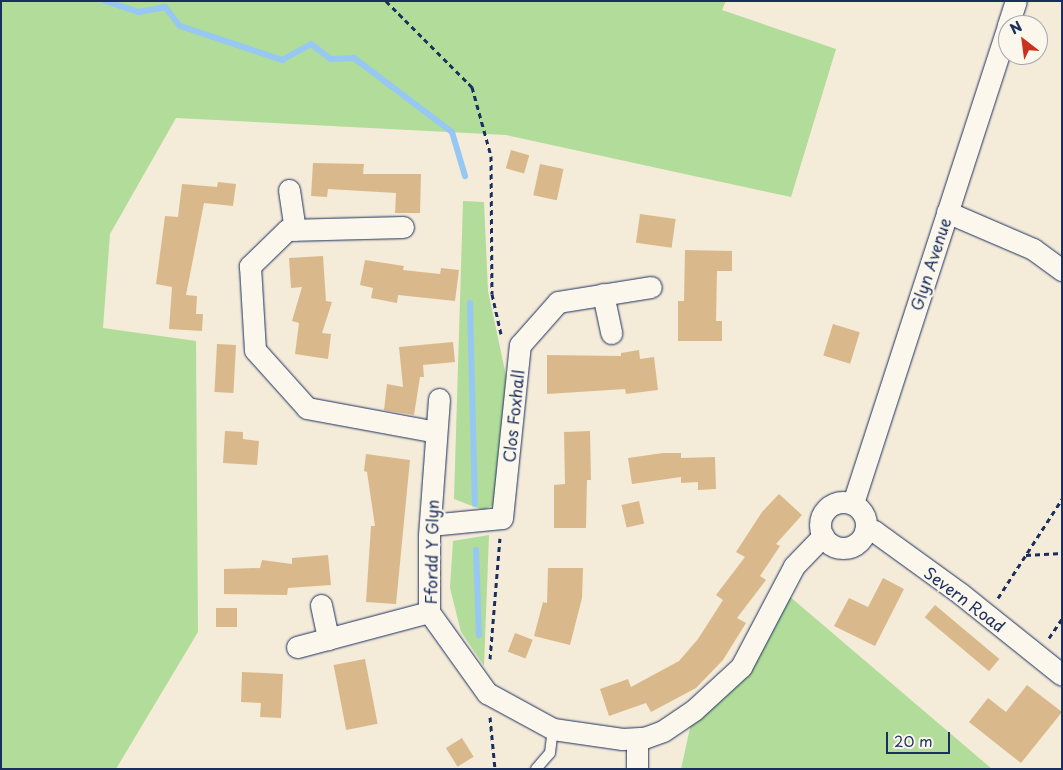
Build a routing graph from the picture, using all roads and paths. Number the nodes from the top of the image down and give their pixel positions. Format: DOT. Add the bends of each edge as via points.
graph roads {
  1 [pos="386,1"];
  2 [pos="1016,1"];
  3 [pos="1011,15"];
  4 [pos="998,56"];
  5 [pos="290,190"];
  6 [pos="947,212"];
  7 [pos="403,227"];
  8 [pos="295,230"];
  9 [pos="1062,270"];
  10 [pos="651,287"];
  11 [pos="603,294"];
  12 [pos="611,333"];
  13 [pos="503,340"];
  14 [pos="439,399"];
  15 [pos="436,432"];
  16 [pos="1062,499"];
  17 [pos="853,503"];
  18 [pos="502,518"];
  19 [pos="430,525"];
  20 [pos="866,531"];
  21 [pos="823,536"];
  22 [pos="1062,553"];
  23 [pos="1026,554"];
  24 [pos="321,606"];
  25 [pos="429,612"];
  26 [pos="987,615"];
  27 [pos="328,639"];
  28 [pos="297,647"];
  29 [pos="1062,675"];
  30 [pos="487,693"];
  31 [pos="553,729"];
  32 [pos="637,739"];
  33 [pos="495,769"];
  34 [pos="536,769"];
  35 [pos="637,769"];
  1 -- 13 [label="path" via="472,87 490,156 492,294"];
  2 -- 3 [label="street, Glyn Avenue"];
  4 -- 6 [label="street, Glyn Avenue"];
  5 -- 8 [label="street"];
  6 -- 9 [label="street" via="1033,249"];
  6 -- 17 [label="street, Glyn Avenue"];
  7 -- 8 [label="street"];
  8 -- 15 [label="street" via="287,230 250,266 255,350 307,408"];
  10 -- 11 [label="street, Clos Foxhall"];
  11 -- 12 [label="street"];
  11 -- 18 [label="street, Clos Foxhall" via="558,302 520,345"];
  14 -- 15 [label="street, Ffordd Y Glyn"];
  15 -- 19 [label="street, Ffordd Y Glyn"];
  16 -- 23 [label="path"];
  17 -- 20 [label="street" via="866,518"];
  17 -- 21 [label="street" via="838,502 826,509 820,522"];
  18 -- 19 [label="street"];
  18 -- 30 [label="path"];
  19 -- 25 [label="street, Ffordd Y Glyn"];
  20 -- 21 [label="street" via="857,544 842,548 834,546"];
  20 -- 26 [label="street, Severn Road" via="874,531"];
  21 -- 32 [label="street, Ffordd Y Glyn" via="794,566 741,666 694,710 663,731"];
  22 -- 23 [label="path"];
  23 -- 26 [label="path"];
  24 -- 27 [label="street"];
  25 -- 27 [label="street"];
  25 -- 30 [label="street, Ffordd Y Glyn"];
  26 -- 29 [label="street, Severn Road"];
  27 -- 28 [label="street"];
  30 -- 31 [label="street, Ffordd Y Glyn"];
  30 -- 33 [label="path"];
  31 -- 32 [label="street, Ffordd Y Glyn"];
  31 -- 34 [label="lane" via="550,753"];
  32 -- 35 [label="street"];
}
